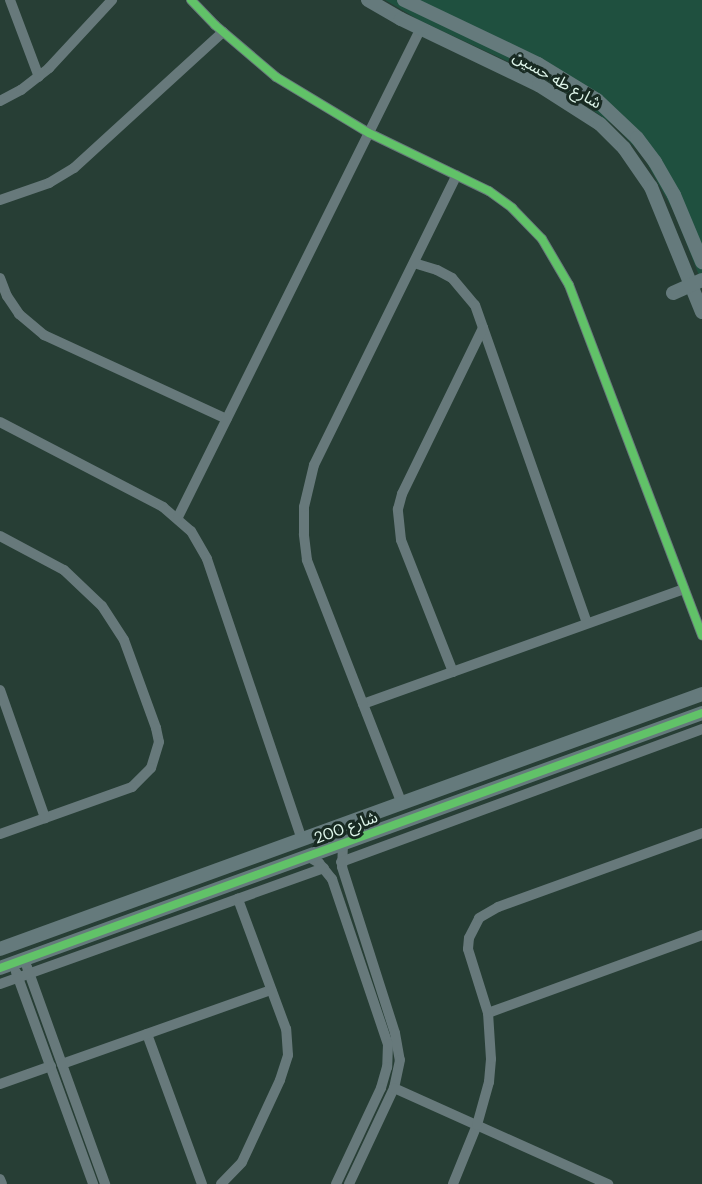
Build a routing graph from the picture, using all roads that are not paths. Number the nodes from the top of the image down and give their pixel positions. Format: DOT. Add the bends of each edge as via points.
graph roads {
  1 [pos="10,0"];
  2 [pos="112,0"];
  3 [pos="191,0"];
  4 [pos="368,0"];
  5 [pos="404,0"];
  6 [pos="421,28"];
  7 [pos="224,32"];
  8 [pos="39,77"];
  9 [pos="0,101"];
  10 [pos="369,133"];
  11 [pos="457,175"];
  12 [pos="0,200"];
  13 [pos="702,262"];
  14 [pos="414,263"];
  15 [pos="0,278"];
  16 [pos="697,282"];
  17 [pos="673,293"];
  18 [pos="702,312"];
  19 [pos="483,328"];
  20 [pos="227,419"];
  21 [pos="0,422"];
  22 [pos="178,518"];
  23 [pos="0,536"];
  24 [pos="684,589"];
  25 [pos="587,624"];
  26 [pos="702,636"];
  27 [pos="453,672"];
  28 [pos="0,690"];
  29 [pos="702,694"];
  30 [pos="363,704"];
  31 [pos="702,713"];
  32 [pos="702,729"];
  33 [pos="402,804"];
  34 [pos="45,818"];
  35 [pos="702,833"];
  36 [pos="0,834"];
  37 [pos="302,840"];
  38 [pos="343,843"];
  39 [pos="307,856"];
  40 [pos="341,862"];
  41 [pos="324,868"];
  42 [pos="238,899"];
  43 [pos="702,935"];
  44 [pos="0,949"];
  45 [pos="12,964"];
  46 [pos="24,975"];
  47 [pos="0,984"];
  48 [pos="271,990"];
  49 [pos="488,1012"];
  50 [pos="147,1034"];
  51 [pos="56,1065"];
  52 [pos="0,1084"];
  53 [pos="394,1088"];
  54 [pos="477,1125"];
  55 [pos="0,1179"];
  56 [pos="2,1184"];
  57 [pos="93,1184"];
  58 [pos="105,1184"];
  59 [pos="202,1184"];
  60 [pos="221,1184"];
  61 [pos="336,1184"];
  62 [pos="349,1184"];
  63 [pos="453,1184"];
  64 [pos="608,1184"];
  1 -- 8 [label="street"];
  2 -- 8 [label="street"];
  3 -- 7 [label="street"];
  4 -- 6 [label="street, شارع طه حسين"];
  5 -- 13 [label="street, شارع طه حسين" via="538,64 597,100 637,138 655,162 674,195"];
  6 -- 10 [label="street"];
  6 -- 16 [label="street, شارع طه حسين" via="539,85 600,123 624,148 651,187"];
  7 -- 10 [label="street" via="276,77"];
  7 -- 12 [label="street" via="67,174"];
  8 -- 9 [label="street"];
  10 -- 11 [label="street"];
  10 -- 20 [label="street"];
  11 -- 14 [label="street"];
  11 -- 24 [label="street" via="489,190 512,208 538,233 557,262"];
  14 -- 19 [label="street" via="437,270 459,284 475,305"];
  14 -- 30 [label="street" via="314,465 304,507 307,560"];
  15 -- 20 [label="street" via="19,314 44,335"];
  16 -- 17 [label="street"];
  16 -- 18 [label="street, شارع طه حسين"];
  19 -- 25 [label="street"];
  19 -- 27 [label="street" via="398,509 401,540"];
  20 -- 22 [label="street"];
  21 -- 22 [label="street"];
  22 -- 37 [label="street" via="198,539 207,558"];
  23 -- 34 [label="street" via="64,570 102,606 124,640 158,735 154,762 137,783"];
  24 -- 25 [label="street"];
  24 -- 26 [label="street"];
  25 -- 27 [label="street"];
  27 -- 30 [label="street"];
  28 -- 34 [label="street"];
  29 -- 33 [label="street, شارع 200"];
  30 -- 33 [label="street"];
  31 -- 38 [label="street, شارع 200"];
  32 -- 40 [label="street"];
  33 -- 37 [label="street, شارع 200"];
  34 -- 36 [label="street"];
  35 -- 49 [label="street" via="498,907 479,918 472,927 468,949"];
  37 -- 44 [label="street, شارع 200"];
  38 -- 39 [label="street, شارع 200"];
  38 -- 40 [label="street"];
  39 -- 41 [label="street"];
  39 -- 45 [label="street, شارع 200"];
  40 -- 53 [label="street" via="399,1046 399,1073"];
  41 -- 42 [label="street"];
  41 -- 61 [label="street" via="332,879 386,1034 388,1056 381,1088"];
  42 -- 46 [label="street"];
  42 -- 48 [label="street"];
  43 -- 49 [label="street"];
  45 -- 46 [label="street"];
  46 -- 47 [label="street"];
  46 -- 51 [label="street"];
  48 -- 50 [label="street"];
  48 -- 60 [label="street" via="288,1041 285,1068 242,1162"];
  49 -- 54 [label="street" via="489,1082"];
  50 -- 51 [label="street"];
  50 -- 59 [label="street"];
  51 -- 52 [label="street"];
  51 -- 57 [label="street"];
  51 -- 58 [label="street"];
  53 -- 54 [label="street"];
  53 -- 62 [label="street"];
  54 -- 63 [label="street"];
  54 -- 64 [label="street"];
  55 -- 56 [label="street"];
}
